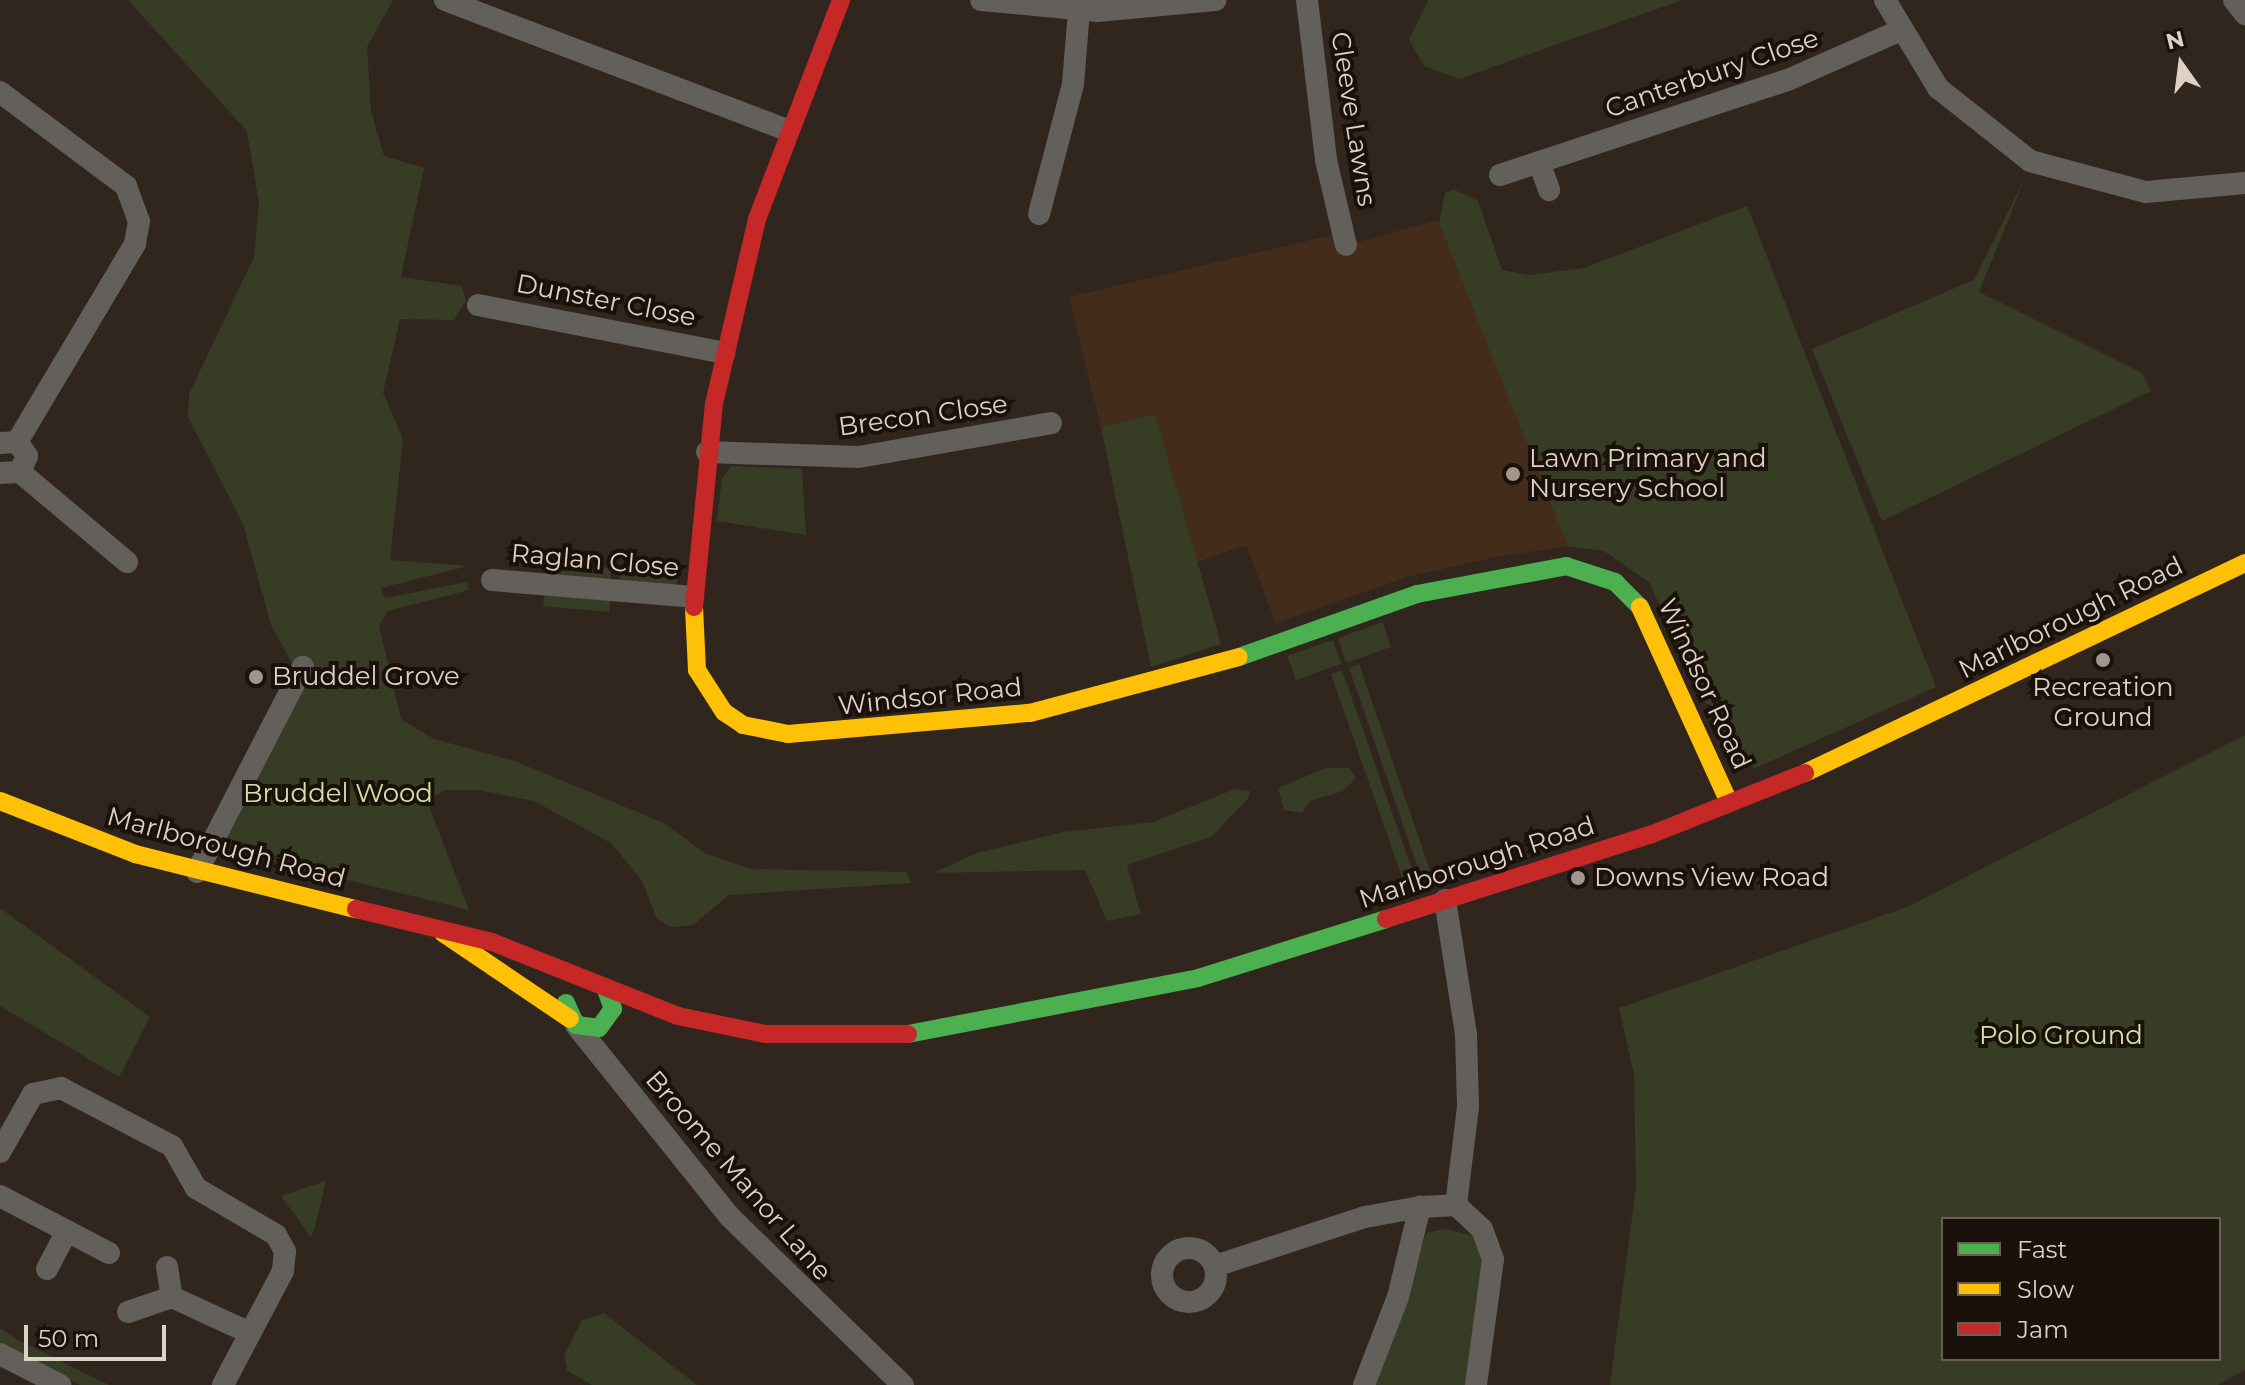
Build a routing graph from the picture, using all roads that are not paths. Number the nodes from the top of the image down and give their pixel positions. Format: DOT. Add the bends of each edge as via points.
graph roads {
  1 [pos="445,0"];
  2 [pos="841,0"];
  3 [pos="981,0"];
  4 [pos="1215,0"];
  5 [pos="1307,0"];
  6 [pos="1885,0"];
  7 [pos="2234,0"];
  8 [pos="1079,11"];
  9 [pos="2245,14"];
  10 [pos="1899,31"];
  11 [pos="0,92"];
  12 [pos="787,130"];
  13 [pos="1539,162"];
  14 [pos="1500,175"];
  15 [pos="2245,183"];
  16 [pos="1549,190"];
  17 [pos="1039,214"];
  18 [pos="1346,245"];
  19 [pos="478,305"];
  20 [pos="724,353"];
  21 [pos="1051,423"];
  22 [pos="8,442"];
  23 [pos="707,452"];
  24 [pos="10,473"];
  25 [pos="127,562"];
  26 [pos="2245,563"];
  27 [pos="492,580"];
  28 [pos="693,597"];
  29 [pos="303,667"];
  30 [pos="0,801"];
  31 [pos="1729,802"];
  32 [pos="197,872"];
  33 [pos="1445,900"];
  34 [pos="443,933"];
  35 [pos="597,985"];
  36 [pos="678,1016"];
  37 [pos="573,1022"];
  38 [pos="606,1023"];
  39 [pos="606,1066"];
  40 [pos="5,1128"];
  41 [pos="0,1152"];
  42 [pos="0,1196"];
  43 [pos="1456,1205"];
  44 [pos="1420,1207"];
  45 [pos="67,1231"];
  46 [pos="109,1253"];
  47 [pos="1215,1266"];
  48 [pos="167,1267"];
  49 [pos="47,1269"];
  50 [pos="172,1297"];
  51 [pos="128,1312"];
  52 [pos="250,1333"];
  53 [pos="0,1354"];
  54 [pos="60,1385"];
  55 [pos="223,1385"];
  56 [pos="903,1385"];
  57 [pos="1364,1385"];
  58 [pos="1476,1385"];
  1 -- 12 [label="street"];
  2 -- 12 [label="main road, Windsor Road"];
  3 -- 8 [label="street"];
  4 -- 8 [label="street"];
  5 -- 18 [label="street, Cleeve Lawns" via="1326,160"];
  6 -- 10 [label="street"];
  7 -- 9 [label="street"];
  8 -- 17 [label="street" via="1073,84"];
  10 -- 13 [label="street, Canterbury Close" via="1803,75"];
  10 -- 15 [label="street" via="1949,100 2030,161 2146,192"];
  11 -- 22 [label="street" via="117,178 135,203 135,244"];
  12 -- 20 [label="main road, Windsor Road"];
  13 -- 14 [label="street, Canterbury Close"];
  13 -- 16 [label="street"];
  19 -- 20 [label="street, Dunster Close"];
  20 -- 23 [label="main road, Windsor Road"];
  21 -- 23 [label="street, Brecon Close" via="859,457"];
  22 -- 24 [label="street" via="27,456"];
  23 -- 28 [label="main road, Windsor Road"];
  24 -- 25 [label="street"];
  26 -- 31 [label="main road, Marlborough Road" via="1859,752"];
  27 -- 28 [label="street, Raglan Close"];
  28 -- 31 [label="main road, Windsor Road" via="697,670 724,712 764,731 829,733 1073,705 1201,670 1407,597 1539,568 1577,568 1615,582 1640,606"];
  29 -- 32 [label="street"];
  30 -- 32 [label="main road, Marlborough Road"];
  31 -- 33 [label="main road, Marlborough Road"];
  32 -- 34 [label="main road, Marlborough Road"];
  33 -- 36 [label="main road, Marlborough Road" via="1198,978 980,1025 824,1038"];
  33 -- 43 [label="street" via="1466,1034 1468,1107"];
  34 -- 35 [label="main road, Marlborough Road" via="492,942"];
  34 -- 37 [label="main road, Marlborough Road"];
  35 -- 36 [label="main road, Marlborough Road"];
  35 -- 37 [label="main road" via="570,993"];
  35 -- 38 [label="main road" via="613,1001"];
  36 -- 38 [label="main road, Marlborough Road"];
  37 -- 38 [label="main road, Marlborough Road"];
  37 -- 39 [label="street, Broome Manor Lane"];
  38 -- 39 [label="street, Broome Manor Lane"];
  39 -- 56 [label="street, Broome Manor Lane" via="738,1226"];
  40 -- 41 [label="street"];
  40 -- 52 [label="street" via="33,1094 61,1088 172,1146 196,1188 276,1235 285,1251 283,1271"];
  42 -- 45 [label="street"];
  43 -- 44 [label="street"];
  43 -- 58 [label="street" via="1482,1229 1493,1259"];
  44 -- 47 [label="street" via="1365,1217"];
  44 -- 57 [label="street" via="1398,1297"];
  45 -- 46 [label="street"];
  45 -- 49 [label="street"];
  48 -- 50 [label="street"];
  50 -- 51 [label="street"];
  50 -- 52 [label="street"];
  52 -- 55 [label="street"];
  53 -- 54 [label="street"];
}
